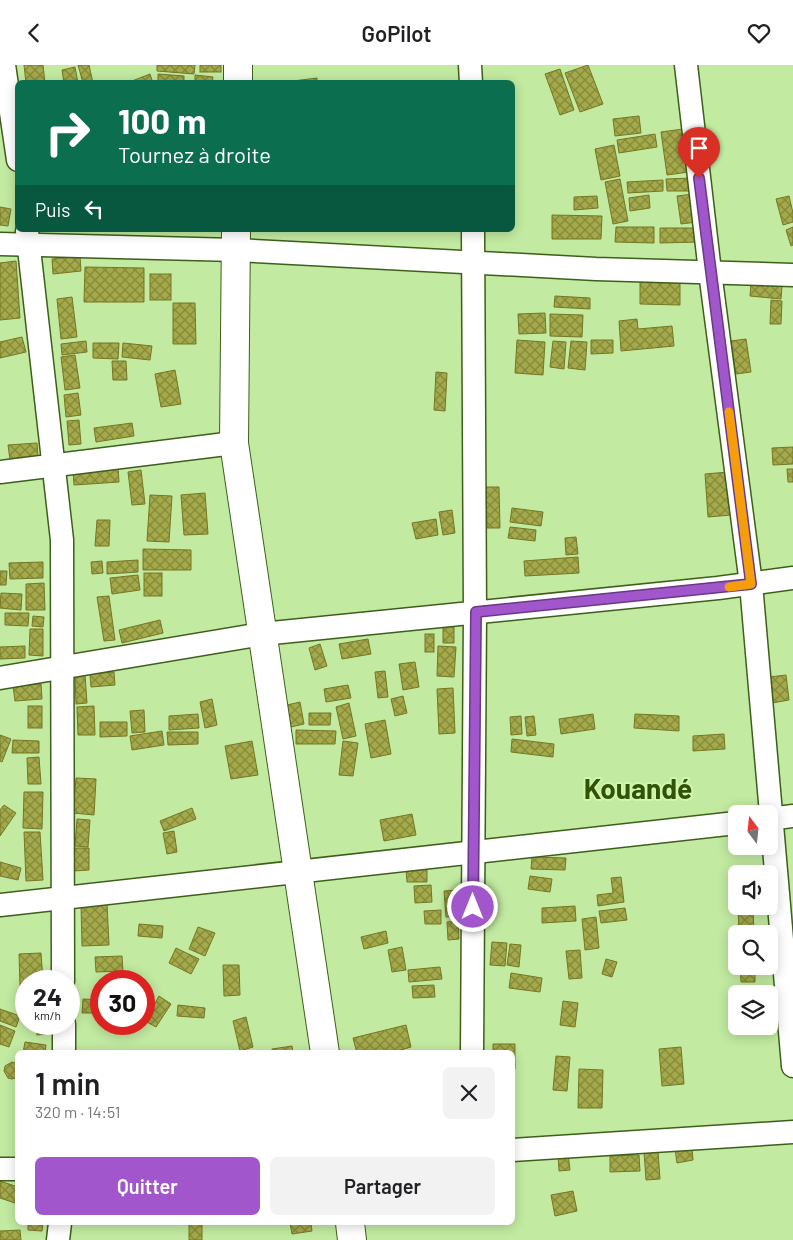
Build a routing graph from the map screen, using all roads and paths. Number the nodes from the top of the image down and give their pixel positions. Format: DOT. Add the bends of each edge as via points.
graph roads {
  1 [pos="4,65"];
  2 [pos="238,65"];
  3 [pos="470,65"];
  4 [pos="686,65"];
  5 [pos="238,80"];
  6 [pos="471,80"];
  7 [pos="15,140"];
  8 [pos="473,232"];
  9 [pos="28,237"];
  10 [pos="236,240"];
  11 [pos="0,244"];
  12 [pos="474,263"];
  13 [pos="710,272"];
  14 [pos="793,275"];
  15 [pos="234,443"];
  16 [pos="53,465"];
  17 [pos="0,472"];
  18 [pos="793,578"];
  19 [pos="751,584"];
  20 [pos="476,612"];
  21 [pos="262,634"];
  22 [pos="61,667"];
  23 [pos="0,677"];
  24 [pos="776,805"];
  25 [pos="778,818"];
  26 [pos="728,824"];
  27 [pos="474,852"];
  28 [pos="298,872"];
  29 [pos="63,898"];
  30 [pos="0,905"];
  31 [pos="64,970"];
  32 [pos="64,1035"];
  33 [pos="64,1050"];
  34 [pos="325,1050"];
  35 [pos="472,1050"];
  36 [pos="793,1066"];
  37 [pos="793,1132"];
  38 [pos="515,1150"];
  39 [pos="0,1169"];
  40 [pos="15,1169"];
  41 [pos="60,1225"];
  42 [pos="350,1225"];
  43 [pos="58,1240"];
  44 [pos="352,1240"];
  1 -- 7 [label="street"];
  2 -- 5 [label="main road"];
  3 -- 6 [label="street"];
  4 -- 13 [label="street"];
  8 -- 12 [label="street"];
  9 -- 10 [label="street"];
  9 -- 11 [label="street"];
  9 -- 16 [label="street"];
  10 -- 12 [label="street"];
  10 -- 15 [label="main road"];
  12 -- 13 [label="street"];
  12 -- 20 [label="street"];
  13 -- 14 [label="street"];
  13 -- 19 [label="street"];
  15 -- 16 [label="street"];
  15 -- 21 [label="main road"];
  16 -- 17 [label="street"];
  16 -- 22 [label="street" via="62,540"];
  18 -- 19 [label="street"];
  19 -- 20 [label="street"];
  19 -- 24 [label="street"];
  20 -- 21 [label="street"];
  20 -- 27 [label="street"];
  21 -- 22 [label="street"];
  21 -- 28 [label="main road"];
  22 -- 23 [label="street"];
  22 -- 29 [label="street"];
  25 -- 36 [label="street"];
  26 -- 27 [label="street"];
  27 -- 28 [label="street"];
  27 -- 35 [label="street"];
  28 -- 29 [label="street"];
  28 -- 34 [label="main road"];
  29 -- 30 [label="street"];
  29 -- 31 [label="street"];
  32 -- 33 [label="street"];
  37 -- 38 [label="street"];
  39 -- 40 [label="street"];
  41 -- 43 [label="street"];
  42 -- 44 [label="main road"];
}
